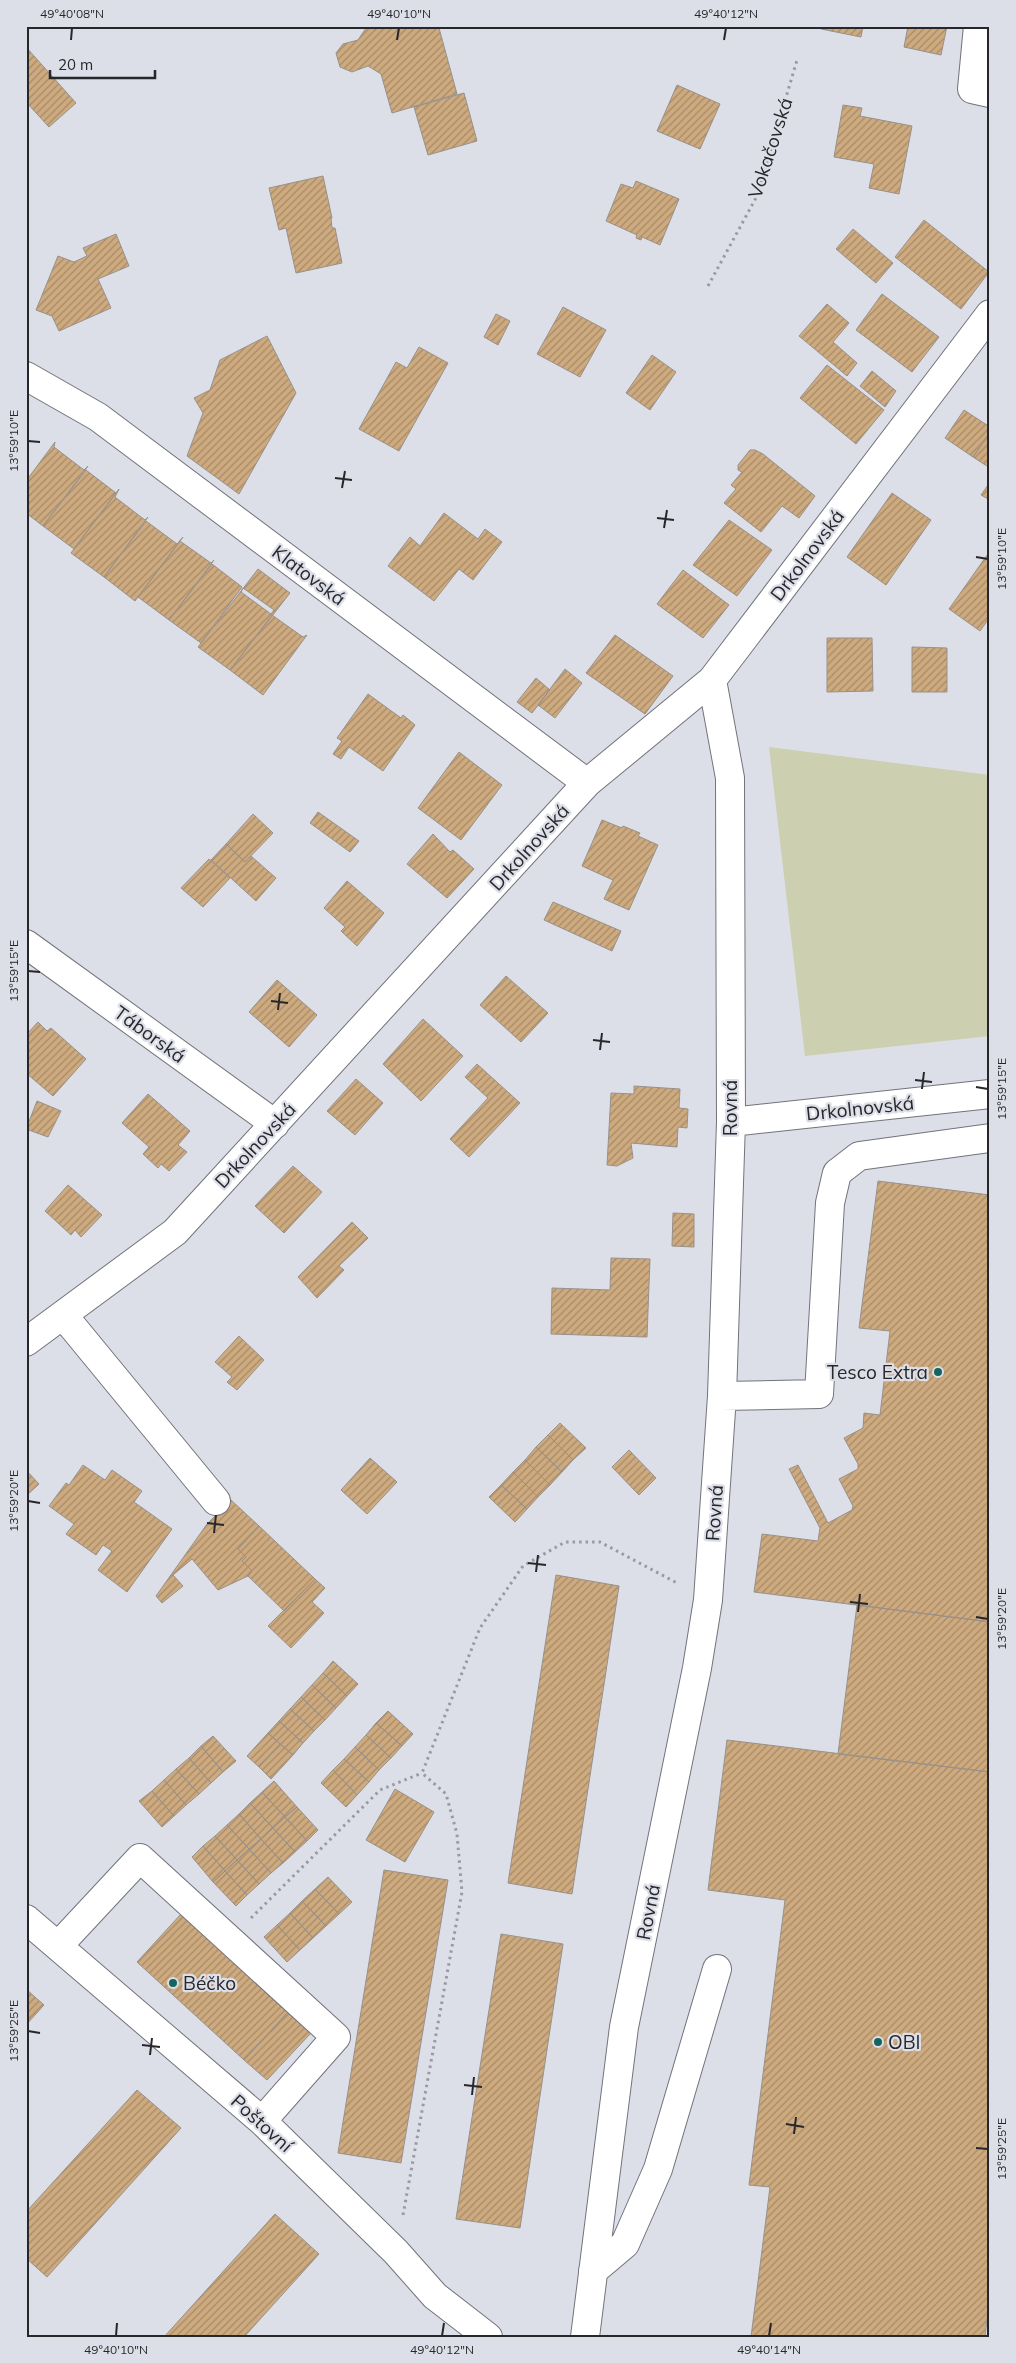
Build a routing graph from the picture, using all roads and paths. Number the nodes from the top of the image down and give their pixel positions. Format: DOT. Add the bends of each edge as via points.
graph roads {
  1 [pos="978,26"];
  2 [pos="797,60"];
  3 [pos="981,91"];
  4 [pos="708,286"];
  5 [pos="990,314"];
  6 [pos="26,376"];
  7 [pos="712,680"];
  8 [pos="587,783"];
  9 [pos="26,944"];
  10 [pos="990,1094"];
  11 [pos="731,1122"];
  12 [pos="275,1124"];
  13 [pos="990,1138"];
  14 [pos="63,1315"];
  15 [pos="26,1342"];
  16 [pos="722,1396"];
  17 [pos="216,1501"];
  18 [pos="708,1600"];
  19 [pos="422,1773"];
  20 [pos="26,1919"];
  21 [pos="230,1939"];
  22 [pos="58,1946"];
  23 [pos="717,1969"];
  24 [pos="262,2121"];
  25 [pos="396,2252"];
  26 [pos="593,2271"];
  27 [pos="488,2337"];
  28 [pos="585,2337"];
  1 -- 3 [label="street"];
  2 -- 4 [label="path, Vokačovská" via="757,196"];
  5 -- 7 [label="street, Drkolnovská"];
  6 -- 8 [label="street, Klatovská" via="98,418"];
  7 -- 8 [label="street, Drkolnovská"];
  7 -- 11 [label="street, Rovná" via="730,778"];
  8 -- 12 [label="street, Drkolnovská"];
  9 -- 12 [label="street, Táborská"];
  10 -- 11 [label="street, Drkolnovská"];
  11 -- 16 [label="street, Rovná"];
  12 -- 14 [label="street, Drkolnovská" via="175,1232"];
  13 -- 16 [label="street" via="859,1156 838,1173 830,1202 819,1394"];
  14 -- 15 [label="street, Drkolnovská"];
  14 -- 17 [label="street"];
  16 -- 18 [label="street, Rovná"];
  18 -- 19 [label="path" via="600,1542 564,1542 523,1566 480,1628"];
  18 -- 26 [label="street, Rovná" via="624,2027"];
  19 -- 21 [label="path" via="380,1790"];
  19 -- 25 [label="path" via="446,1794 457,1834 462,1892"];
  20 -- 22 [label="street, Poštovní"];
  21 -- 22 [label="street" via="140,1858"];
  21 -- 24 [label="street" via="336,2037"];
  22 -- 24 [label="street, Poštovní"];
  23 -- 26 [label="street" via="658,2169 625,2244"];
  24 -- 25 [label="street, Poštovní"];
  25 -- 27 [label="street, Poštovní" via="436,2296"];
  26 -- 28 [label="street, Rovná"];
}
